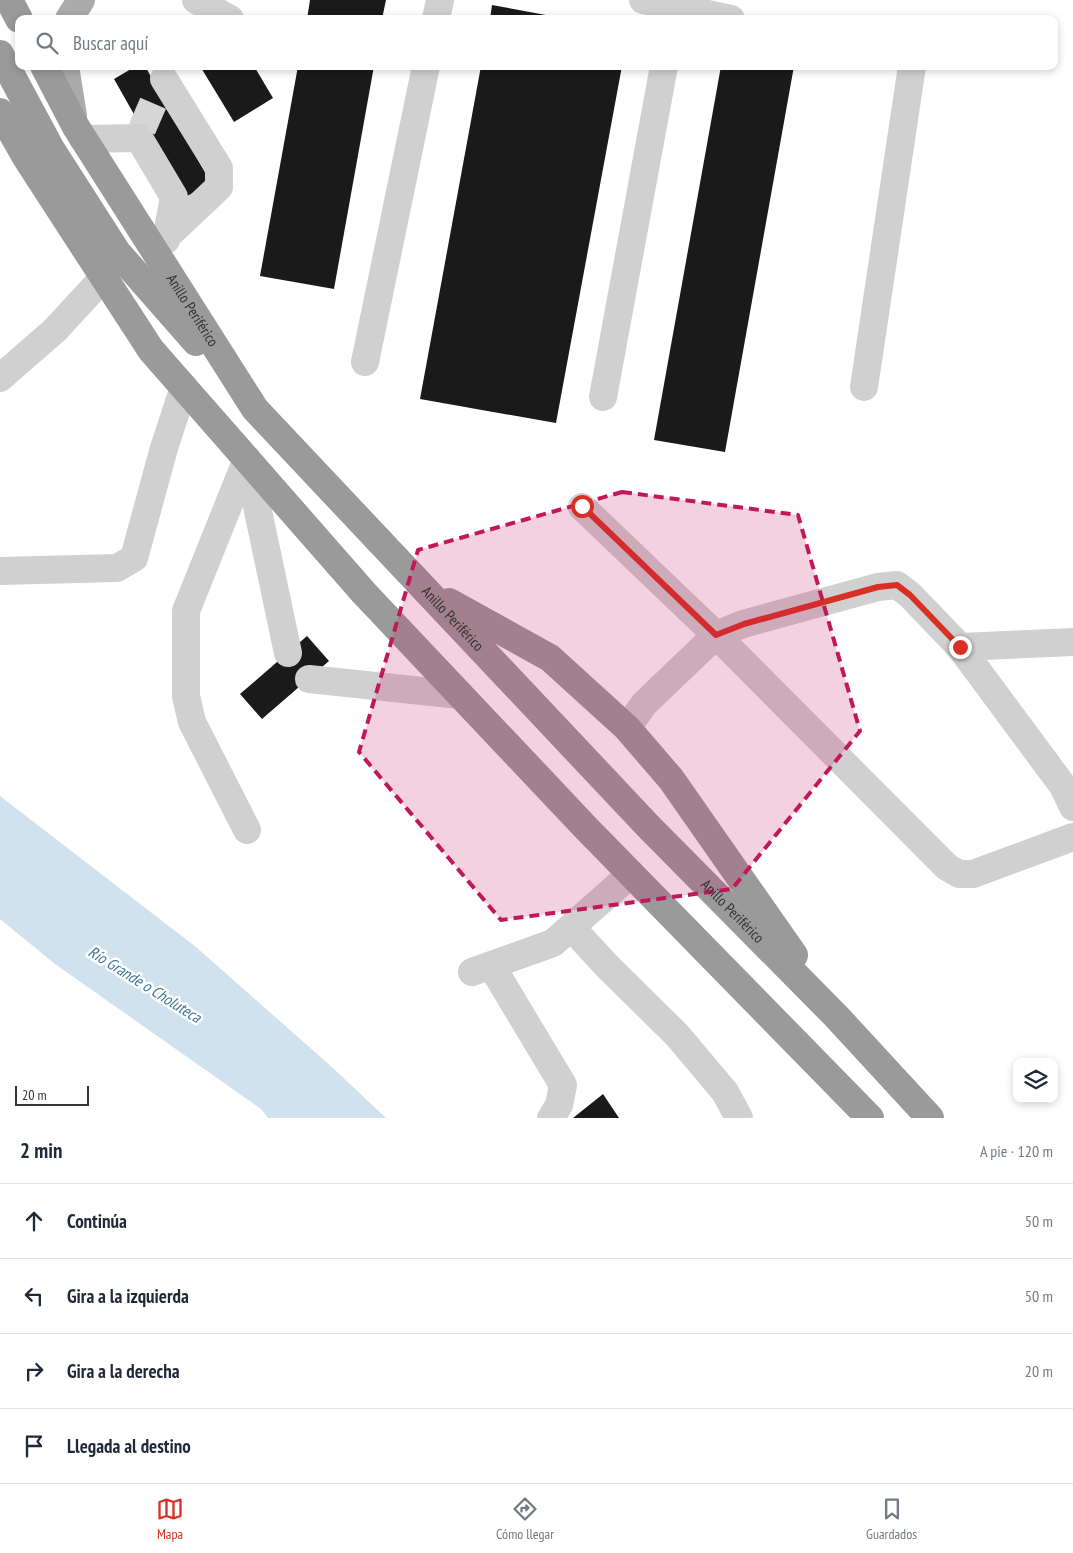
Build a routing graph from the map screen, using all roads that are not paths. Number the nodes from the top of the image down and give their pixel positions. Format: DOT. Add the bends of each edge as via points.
graph roads {
  1 [pos="9,0"];
  2 [pos="81,0"];
  3 [pos="195,0"];
  4 [pos="440,0"];
  5 [pos="662,6"];
  6 [pos="17,15"];
  7 [pos="72,15"];
  8 [pos="189,15"];
  9 [pos="223,15"];
  10 [pos="437,15"];
  11 [pos="710,15"];
  12 [pos="0,54"];
  13 [pos="46,70"];
  14 [pos="66,70"];
  15 [pos="425,70"];
  16 [pos="663,70"];
  17 [pos="911,70"];
  18 [pos="164,79"];
  19 [pos="0,112"];
  20 [pos="79,133"];
  21 [pos="167,236"];
  22 [pos="162,263"];
  23 [pos="104,277"];
  24 [pos="365,362"];
  25 [pos="0,378"];
  26 [pos="864,386"];
  27 [pos="184,387"];
  28 [pos="603,397"];
  29 [pos="255,409"];
  30 [pos="247,459"];
  31 [pos="582,506"];
  32 [pos="0,571"];
  33 [pos="426,590"];
  34 [pos="716,635"];
  35 [pos="1073,642"];
  36 [pos="960,647"];
  37 [pos="288,653"];
  38 [pos="309,678"];
  39 [pos="460,695"];
  40 [pos="627,728"];
  41 [pos="1073,807"];
  42 [pos="247,830"];
  43 [pos="1073,837"];
  44 [pos="631,874"];
  45 [pos="571,927"];
  46 [pos="836,1016"];
  47 [pos="862,1110"];
  48 [pos="551,1118"];
  49 [pos="739,1118"];
  50 [pos="930,1118"];
  1 -- 6 [label="highway"];
  2 -- 7 [label="main road"];
  3 -- 8 [label="street"];
  3 -- 9 [label="street"];
  4 -- 10 [label="street"];
  5 -- 11 [label="street"];
  12 -- 29 [label="highway" via="51,149 117,252"];
  13 -- 20 [label="highway, Anillo Periférico"];
  14 -- 20 [label="main road"];
  15 -- 24 [label="street"];
  16 -- 28 [label="street"];
  17 -- 26 [label="street"];
  18 -- 21 [label="street" via="219,168 219,187"];
  19 -- 23 [label="highway"];
  20 -- 21 [label="street" via="141,133 174,197"];
  20 -- 22 [label="highway, Anillo Periférico"];
  21 -- 22 [label="street"];
  22 -- 29 [label="highway, Anillo Periférico"];
  23 -- 25 [label="street" via="55,330"];
  23 -- 27 [label="highway" via="151,350"];
  27 -- 30 [label="highway"];
  27 -- 32 [label="street" via="134,558 117,568"];
  29 -- 33 [label="highway, Anillo Periférico"];
  30 -- 37 [label="street"];
  30 -- 39 [label="highway" via="364,593"];
  30 -- 42 [label="street" via="186,611 186,696 192,722"];
  31 -- 34 [label="street"];
  33 -- 40 [label="highway" via="550,658"];
  33 -- 46 [label="highway, Anillo Periférico" via="648,826"];
  34 -- 36 [label="street" via="744,624 878,587 897,585"];
  34 -- 40 [label="street" via="644,704"];
  34 -- 43 [label="street" via="947,867 959,874 973,874"];
  35 -- 36 [label="street"];
  36 -- 41 [label="street" via="1063,786"];
  38 -- 39 [label="street"];
  39 -- 44 [label="highway"];
  40 -- 46 [label="highway" via="671,779"];
  44 -- 45 [label="street"];
  44 -- 47 [label="highway"];
  45 -- 48 [label="street" via="553,942 482,968 563,1085 559,1105"];
  45 -- 49 [label="street" via="677,1035 725,1092"];
  46 -- 50 [label="highway, Anillo Periférico"];
}
